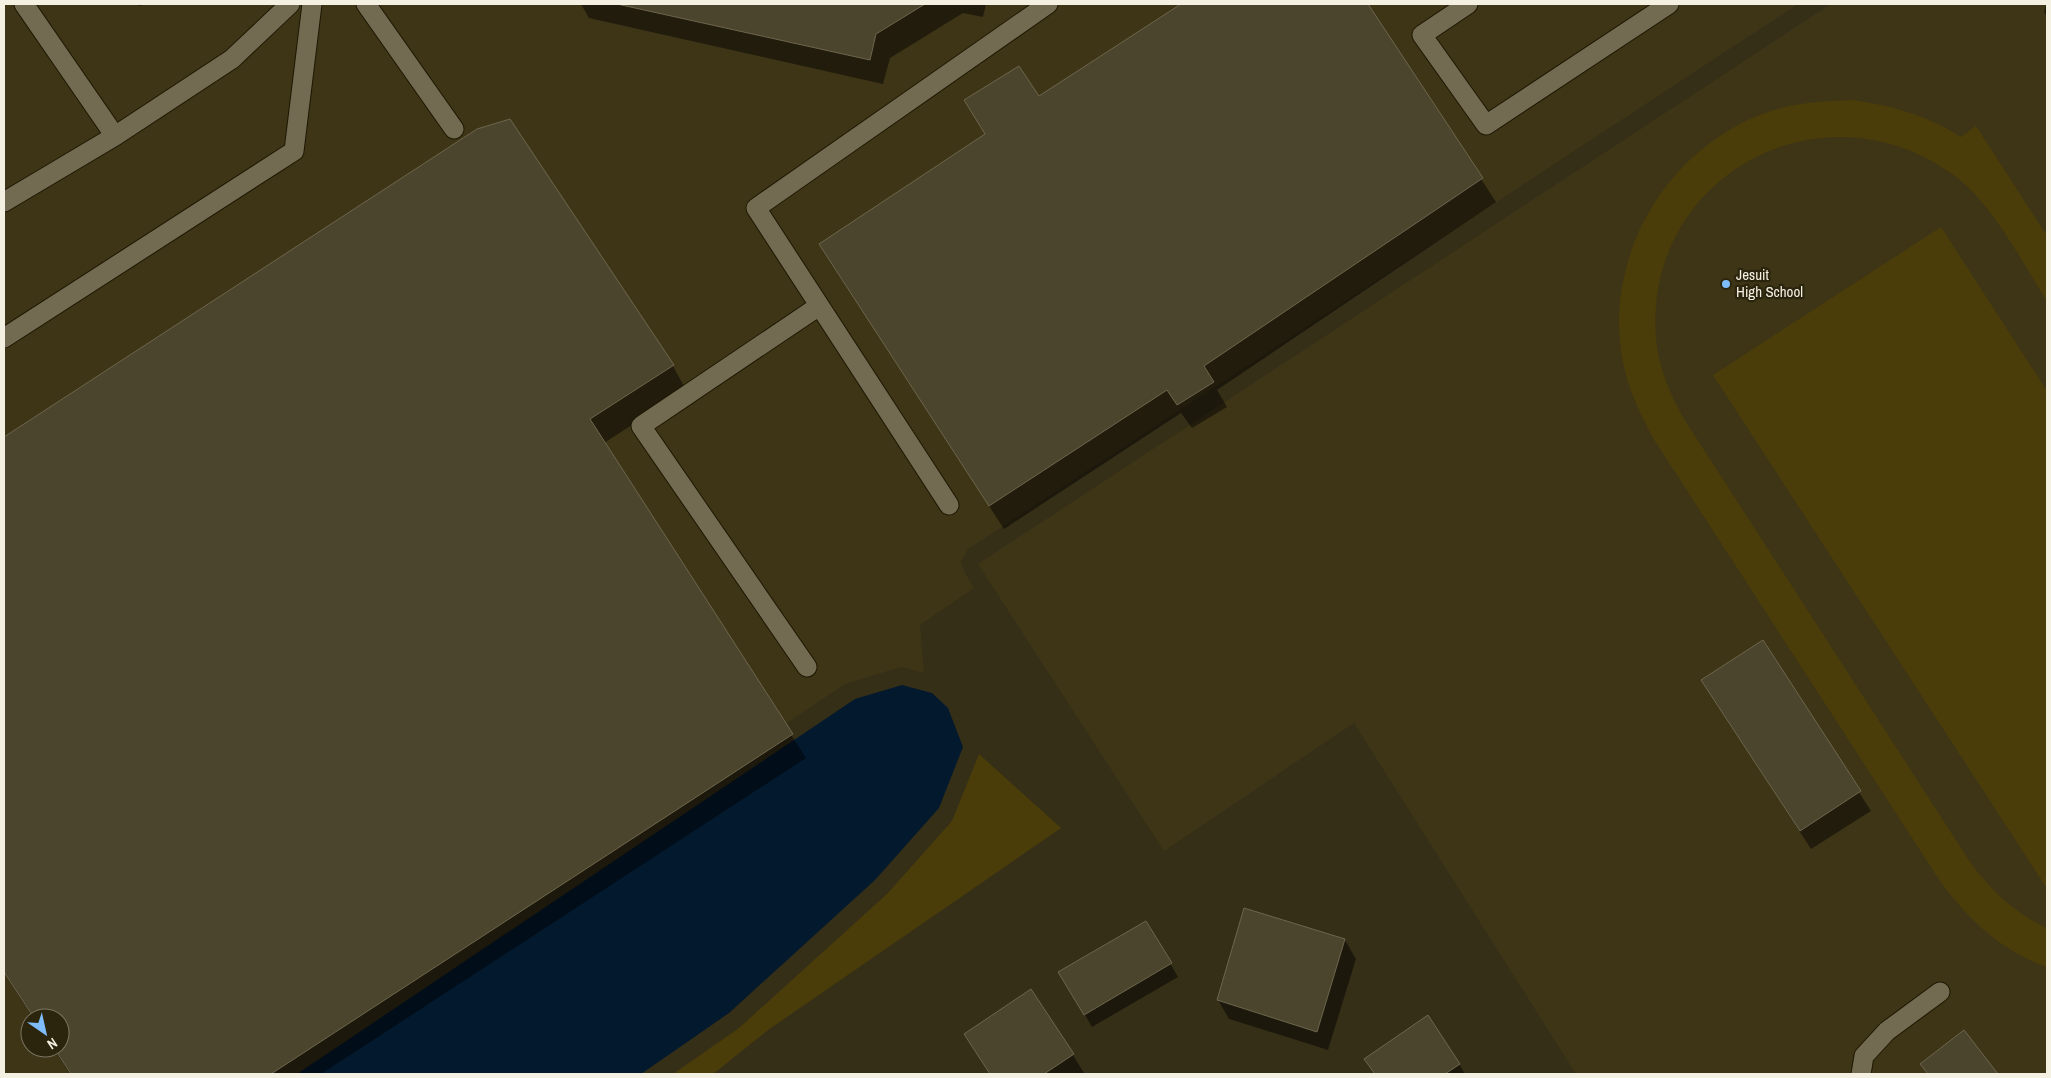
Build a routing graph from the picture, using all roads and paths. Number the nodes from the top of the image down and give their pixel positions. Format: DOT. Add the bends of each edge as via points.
graph roads {
  1 [pos="24,4"];
  2 [pos="290,4"];
  3 [pos="312,4"];
  4 [pos="366,4"];
  5 [pos="1048,4"];
  6 [pos="1468,4"];
  7 [pos="1669,4"];
  8 [pos="454,129"];
  9 [pos="115,136"];
  10 [pos="4,202"];
  11 [pos="819,306"];
  12 [pos="4,338"];
  13 [pos="949,506"];
  14 [pos="807,667"];
  15 [pos="1940,992"];
  16 [pos="1861,1074"];
  1 -- 9 [label="lane"];
  2 -- 9 [label="lane" via="232,59"];
  3 -- 12 [label="lane" via="294,151"];
  4 -- 8 [label="lane"];
  5 -- 11 [label="lane" via="756,208"];
  6 -- 7 [label="lane" via="1422,35 1486,126"];
  9 -- 10 [label="lane"];
  11 -- 13 [label="lane"];
  11 -- 14 [label="lane" via="641,426"];
  15 -- 16 [label="lane" via="1887,1031 1864,1056"];
}
